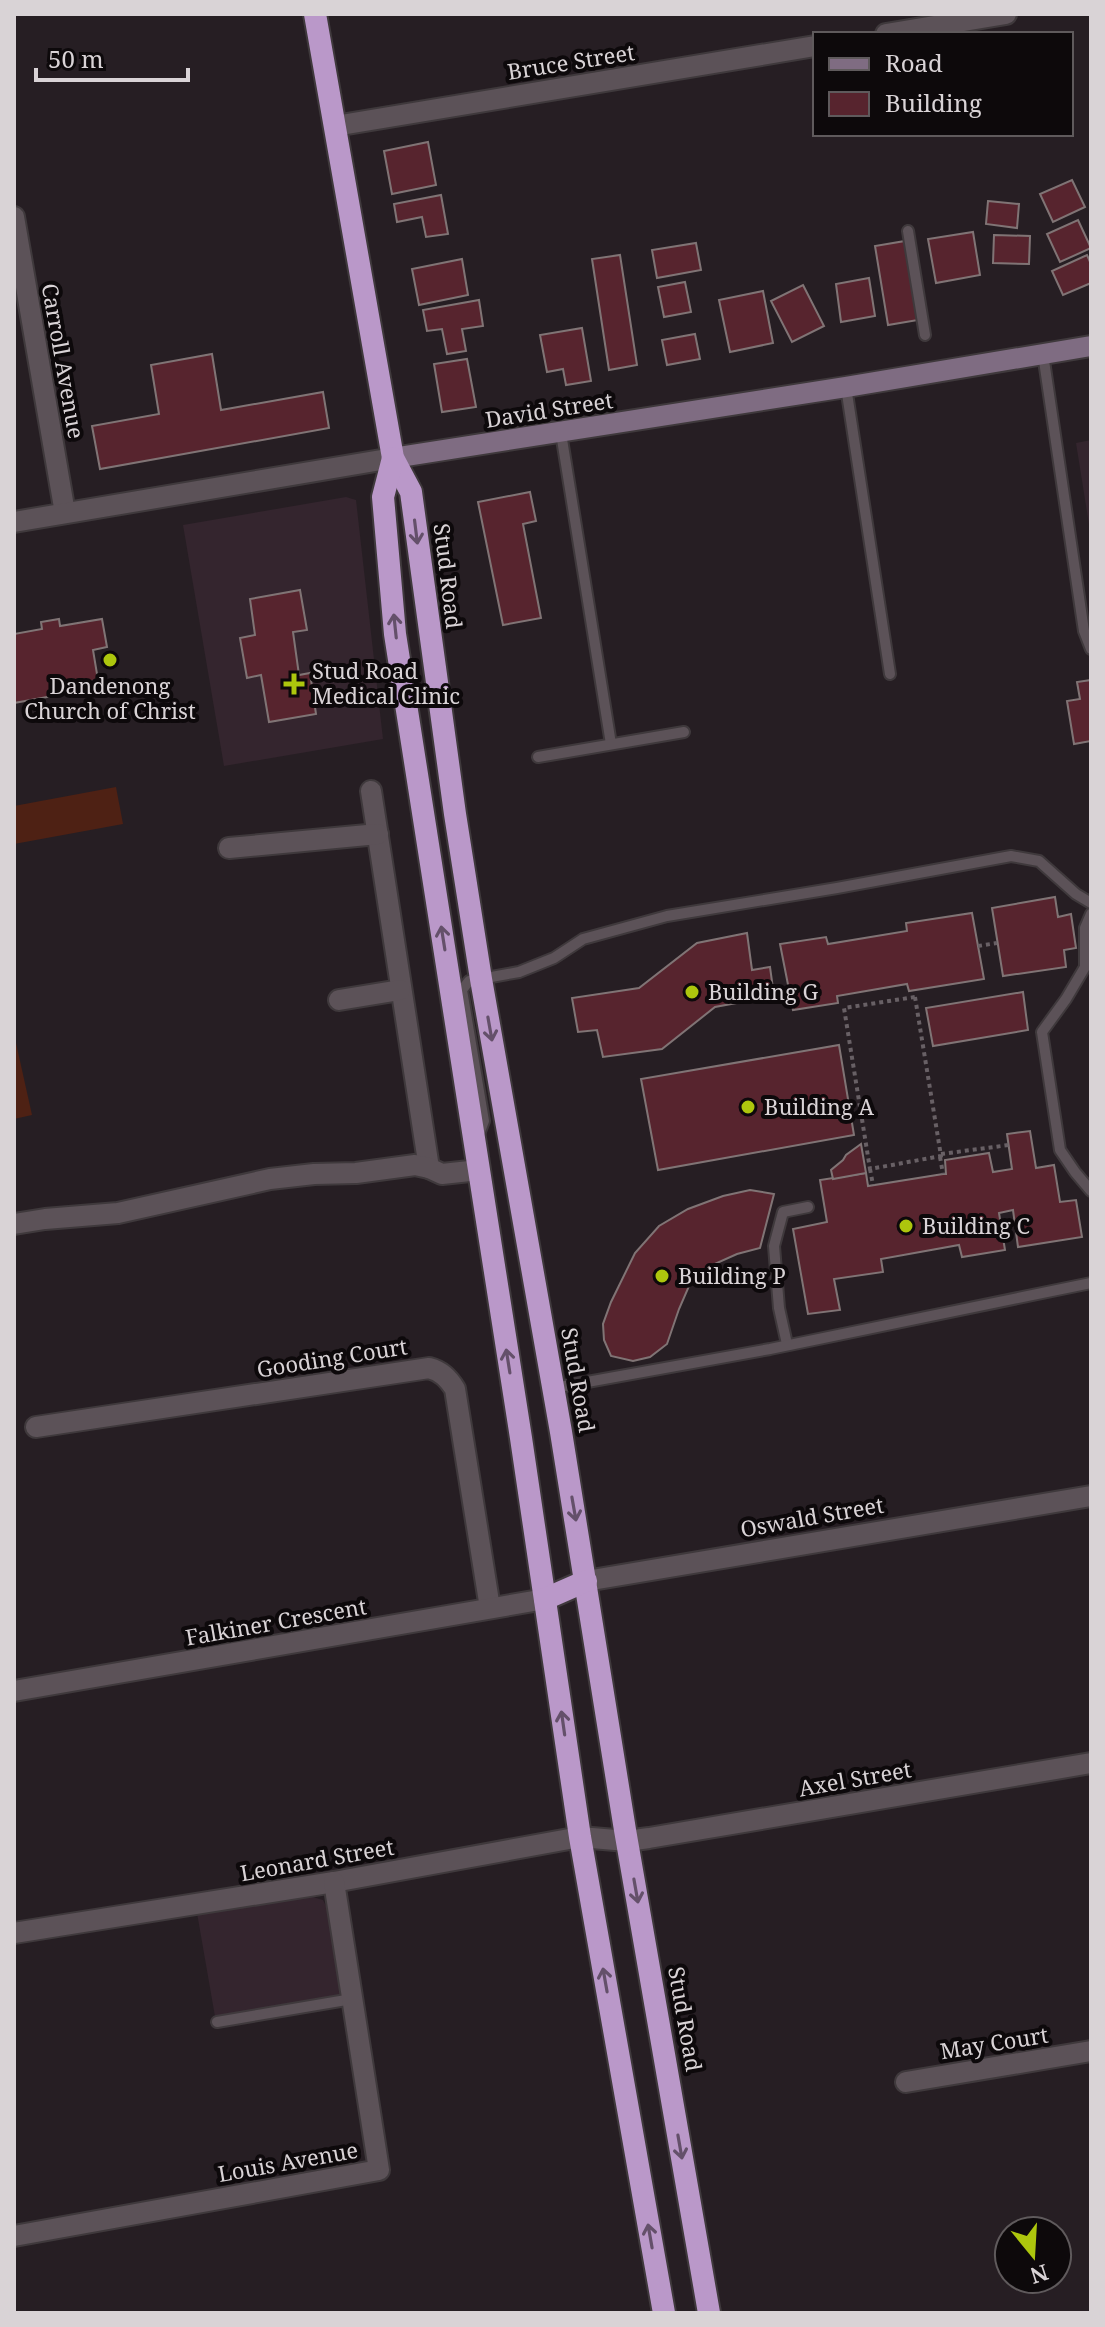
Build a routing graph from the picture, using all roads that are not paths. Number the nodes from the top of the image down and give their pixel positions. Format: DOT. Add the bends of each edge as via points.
graph roads {
  1 [pos="315,14"];
  2 [pos="1006,14"];
  3 [pos="898,32"];
  4 [pos="813,46"];
  5 [pos="335,126"];
  6 [pos="14,217"];
  7 [pos="908,231"];
  8 [pos="925,335"];
  9 [pos="1091,346"];
  10 [pos="1043,354"];
  11 [pos="846,387"];
  12 [pos="561,433"];
  13 [pos="393,458"];
  14 [pos="65,513"];
  15 [pos="14,522"];
  16 [pos="1091,649"];
  17 [pos="890,674"];
  18 [pos="684,732"];
  19 [pos="611,744"];
  20 [pos="538,757"];
  21 [pos="371,791"];
  22 [pos="378,834"];
  23 [pos="229,848"];
  24 [pos="1091,903"];
  25 [pos="1091,914"];
  26 [pos="481,979"];
  27 [pos="400,990"];
  28 [pos="339,1000"];
  29 [pos="475,1144"];
  30 [pos="429,1168"];
  31 [pos="479,1170"];
  32 [pos="1091,1191"];
  33 [pos="808,1207"];
  34 [pos="14,1224"];
  35 [pos="1091,1283"];
  36 [pos="787,1344"];
  37 [pos="554,1388"];
  38 [pos="36,1427"];
  39 [pos="1091,1496"];
  40 [pos="586,1581"];
  41 [pos="545,1599"];
  42 [pos="490,1608"];
  43 [pos="14,1691"];
  44 [pos="1091,1763"];
  45 [pos="580,1837"];
  46 [pos="627,1841"];
  47 [pos="334,1882"];
  48 [pos="14,1933"];
  49 [pos="352,1999"];
  50 [pos="217,2022"];
  51 [pos="1091,2051"];
  52 [pos="906,2082"];
  53 [pos="14,2236"];
  54 [pos="664,2313"];
  55 [pos="709,2313"];
  1 -- 5 [label="highway, Stud Road"];
  2 -- 3 [label="street"];
  4 -- 5 [label="street, Bruce Street"];
  5 -- 13 [label="highway, Stud Road"];
  6 -- 14 [label="street, Carroll Avenue"];
  7 -- 8 [label="lane"];
  9 -- 10 [label="main road, David Street"];
  10 -- 11 [label="main road, David Street"];
  10 -- 16 [label="lane" via="1084,631"];
  11 -- 12 [label="main road, David Street"];
  11 -- 17 [label="lane"];
  12 -- 13 [label="main road, David Street"];
  12 -- 19 [label="lane"];
  13 -- 14 [label="street, David Street"];
  13 -- 26 [label="highway, Stud Road, one-way" via="411,492"];
  29 -- 13 [label="highway, Stud Road, one-way" via="395,634 383,497"];
  14 -- 15 [label="street, David Street"];
  18 -- 19 [label="lane"];
  19 -- 20 [label="lane"];
  21 -- 22 [label="street"];
  22 -- 23 [label="street"];
  22 -- 27 [label="street"];
  24 -- 26 [label="lane" via="1039,861 1011,856 667,916 583,939 519,972"];
  25 -- 32 [label="lane" via="1085,928 1085,967 1042,1032 1060,1150"];
  26 -- 29 [label="lane" via="469,981 462,990 484,1121"];
  26 -- 37 [label="highway, Stud Road, one-way"];
  27 -- 28 [label="street"];
  27 -- 30 [label="street"];
  29 -- 31 [label="highway, Stud Road"];
  30 -- 31 [label="street" via="442,1174"];
  30 -- 34 [label="street" via="270,1179 118,1213"];
  41 -- 31 [label="highway, Stud Road, one-way"];
  33 -- 36 [label="lane" via="783,1212 774,1246"];
  35 -- 36 [label="lane"];
  36 -- 37 [label="lane"];
  37 -- 40 [label="highway, Stud Road, one-way"];
  38 -- 42 [label="street, Gooding Court" via="436,1370 455,1389"];
  39 -- 40 [label="street, Oswald Street"];
  40 -- 41 [label="highway, Oswald Street"];
  40 -- 46 [label="highway, Stud Road"];
  41 -- 42 [label="street, Falkiner Crescent"];
  45 -- 41 [label="highway, Stud Road, one-way"];
  42 -- 43 [label="street, Falkiner Crescent"];
  44 -- 46 [label="street, Axel Street"];
  45 -- 46 [label="street, Leonard Street"];
  45 -- 47 [label="street, Leonard Street"];
  54 -- 45 [label="highway, Stud Road, one-way"];
  46 -- 55 [label="highway, Stud Road, one-way"];
  47 -- 48 [label="street, Leonard Street"];
  47 -- 49 [label="street, Louis Avenue"];
  49 -- 50 [label="lane"];
  49 -- 53 [label="street, Louis Avenue" via="379,2170"];
  51 -- 52 [label="street, May Court"];
}
